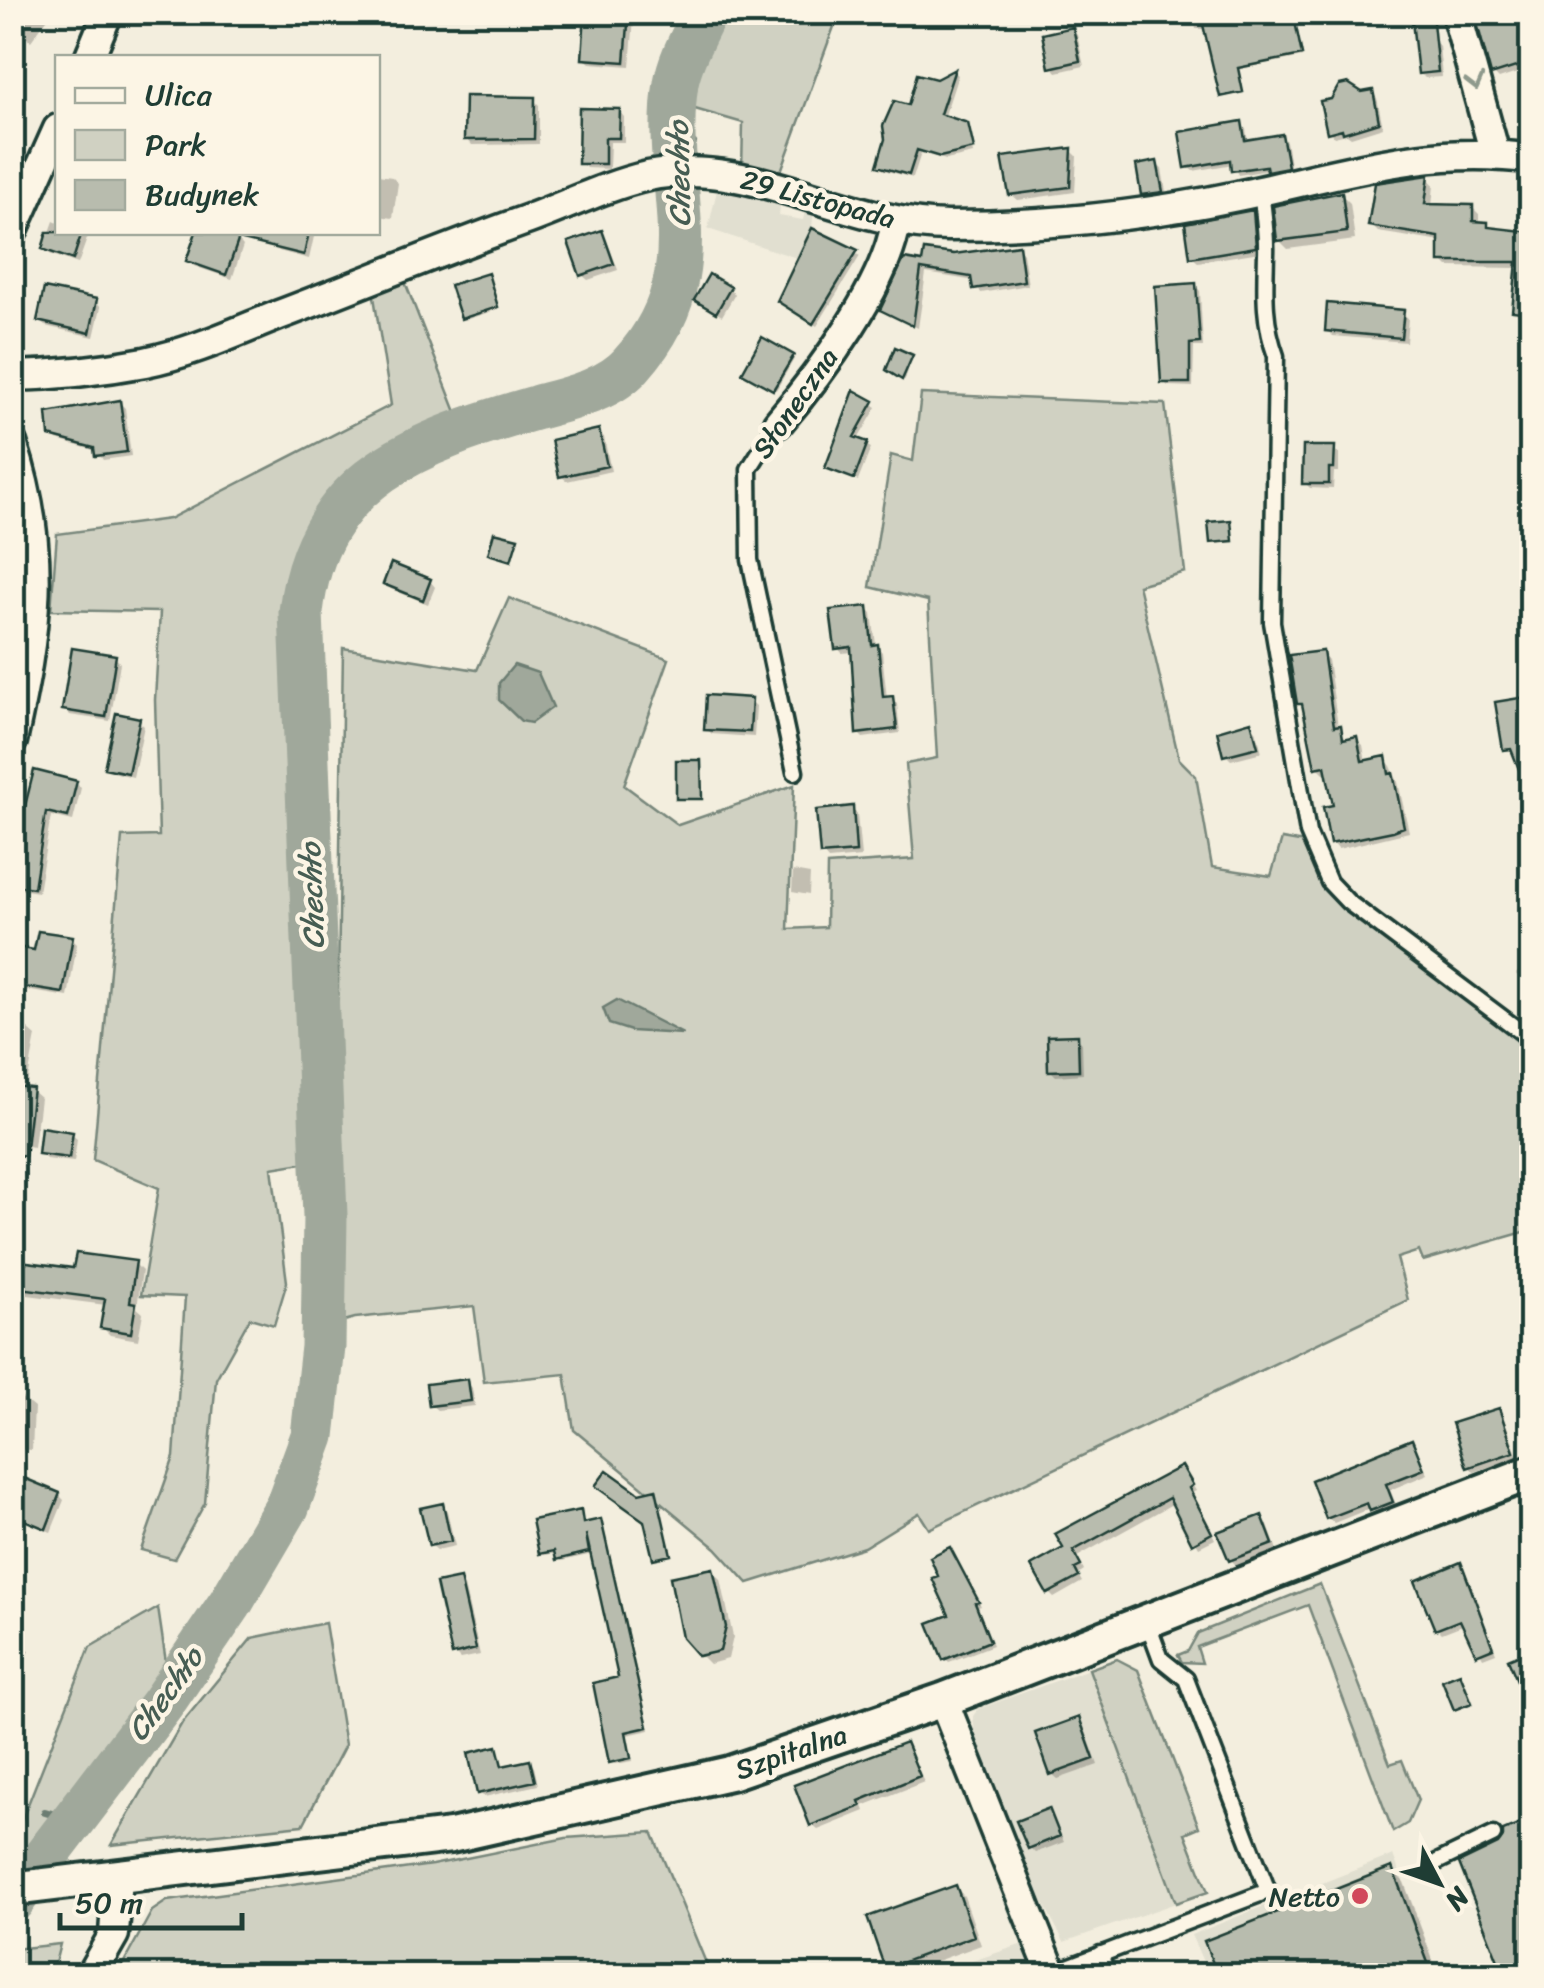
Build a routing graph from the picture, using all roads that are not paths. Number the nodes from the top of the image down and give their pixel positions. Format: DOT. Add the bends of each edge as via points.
graph roads {
  1 [pos="108,12"];
  2 [pos="1456,12"];
  3 [pos="89,55"];
  4 [pos="55,136"];
  5 [pos="1495,154"];
  6 [pos="1532,159"];
  7 [pos="1261,190"];
  8 [pos="896,222"];
  9 [pos="12,232"];
  10 [pos="12,376"];
  11 [pos="778,423"];
  12 [pos="12,443"];
  13 [pos="12,741"];
  14 [pos="796,772"];
  15 [pos="1532,1040"];
  16 [pos="1532,1472"];
  17 [pos="1146,1621"];
  18 [pos="943,1700"];
  19 [pos="1493,1835"];
  20 [pos="1437,1862"];
  21 [pos="118,1876"];
  22 [pos="12,1889"];
  23 [pos="1100,1954"];
  24 [pos="1052,1974"];
  25 [pos="90,1976"];
  26 [pos="1108,1976"];
  1 -- 3 [label="street"];
  2 -- 5 [label="street, one-way"];
  4 -- 9 [label="street"];
  5 -- 6 [label="street, 29 Listopada"];
  5 -- 7 [label="street, 29 Listopada" via="1369,166"];
  7 -- 8 [label="street, 29 Listopada" via="1140,214 1016,224"];
  7 -- 15 [label="lane" via="1265,313 1276,356 1272,622 1308,832 1329,882 1348,902"];
  8 -- 10 [label="street, 29 Listopada" via="722,174 646,176 204,344 149,361"];
  8 -- 11 [label="street, Słoneczna" via="892,247 852,321"];
  11 -- 14 [label="lane, Słoneczna" via="749,469 750,560"];
  12 -- 13 [label="street" via="34,524 35,570 28,667"];
  16 -- 17 [label="street, Szpitalna"];
  17 -- 18 [label="street, Szpitalna"];
  17 -- 23 [label="lane" via="1161,1658 1186,1679 1268,1891"];
  18 -- 21 [label="street, Szpitalna" via="730,1773 515,1823"];
  18 -- 24 [label="street"];
  19 -- 20 [label="lane"];
  21 -- 22 [label="street, Szpitalna"];
  21 -- 25 [label="street" via="114,1934"];
  23 -- 24 [label="lane"];
  23 -- 26 [label="lane"];
}
